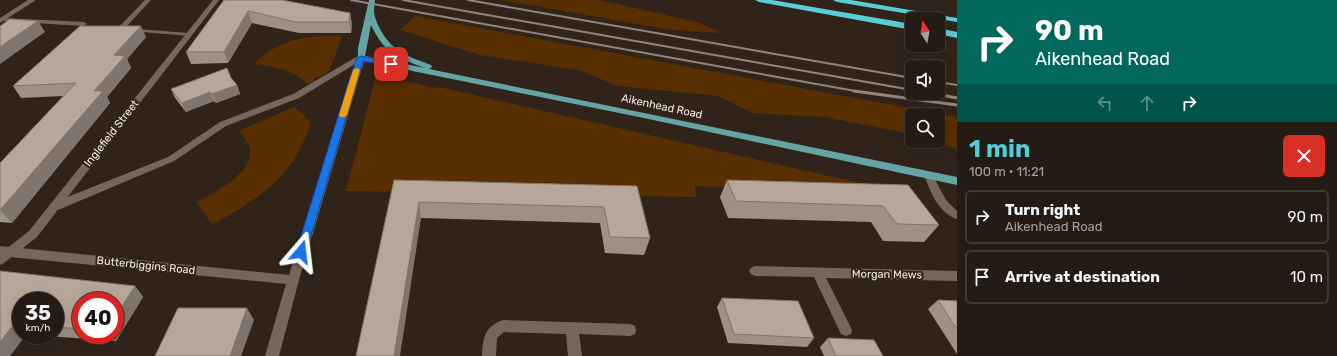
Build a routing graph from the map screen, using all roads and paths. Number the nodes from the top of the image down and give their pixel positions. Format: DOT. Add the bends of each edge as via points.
graph roads {
  1 [pos="33,0"];
  2 [pos="148,0"];
  3 [pos="216,0"];
  4 [pos="372,0"];
  5 [pos="758,0"];
  6 [pos="837,0"];
  7 [pos="369,11"];
  8 [pos="957,20"];
  9 [pos="1,21"];
  10 [pos="84,24"];
  11 [pos="905,26"];
  12 [pos="945,32"];
  13 [pos="188,35"];
  14 [pos="957,35"];
  15 [pos="361,58"];
  16 [pos="450,76"];
  17 [pos="928,174"];
  18 [pos="957,181"];
  19 [pos="54,207"];
  20 [pos="957,215"];
  21 [pos="4,251"];
  22 [pos="0,260"];
  23 [pos="755,271"];
  24 [pos="818,273"];
  25 [pos="957,276"];
  26 [pos="293,280"];
  27 [pos="572,328"];
  28 [pos="630,330"];
  29 [pos="846,330"];
  30 [pos="272,356"];
  31 [pos="489,356"];
  32 [pos="575,356"];
  1 -- 9 [label="street"];
  2 -- 13 [label="lane" via="120,29"];
  3 -- 13 [label="street, Inglefield Street"];
  4 -- 7 [label="main road"];
  5 -- 11 [label="highway"];
  6 -- 8 [label="highway"];
  7 -- 15 [label="main road"];
  7 -- 16 [label="main road" via="377,32 390,50"];
  9 -- 10 [label="lane"];
  12 -- 14 [label="highway"];
  13 -- 19 [label="street, Inglefield Street"];
  15 -- 16 [label="main road, Aikenhead Road"];
  15 -- 19 [label="street" via="296,96 223,124 171,159"];
  15 -- 26 [label="street"];
  16 -- 17 [label="main road, Aikenhead Road"];
  17 -- 18 [label="main road, Aikenhead Road"];
  17 -- 20 [label="lane" via="938,198"];
  19 -- 21 [label="street, Inglefield Street" via="32,234"];
  21 -- 22 [label="street, Inglefield Street"];
  21 -- 26 [label="street, Butterbiggins Road"];
  23 -- 24 [label="street, Morgan Mews"];
  24 -- 25 [label="street, Morgan Mews"];
  24 -- 29 [label="street"];
  26 -- 30 [label="street"];
  27 -- 28 [label="street"];
  27 -- 31 [label="street" via="503,326 495,329 491,336"];
  27 -- 32 [label="street"];
}
